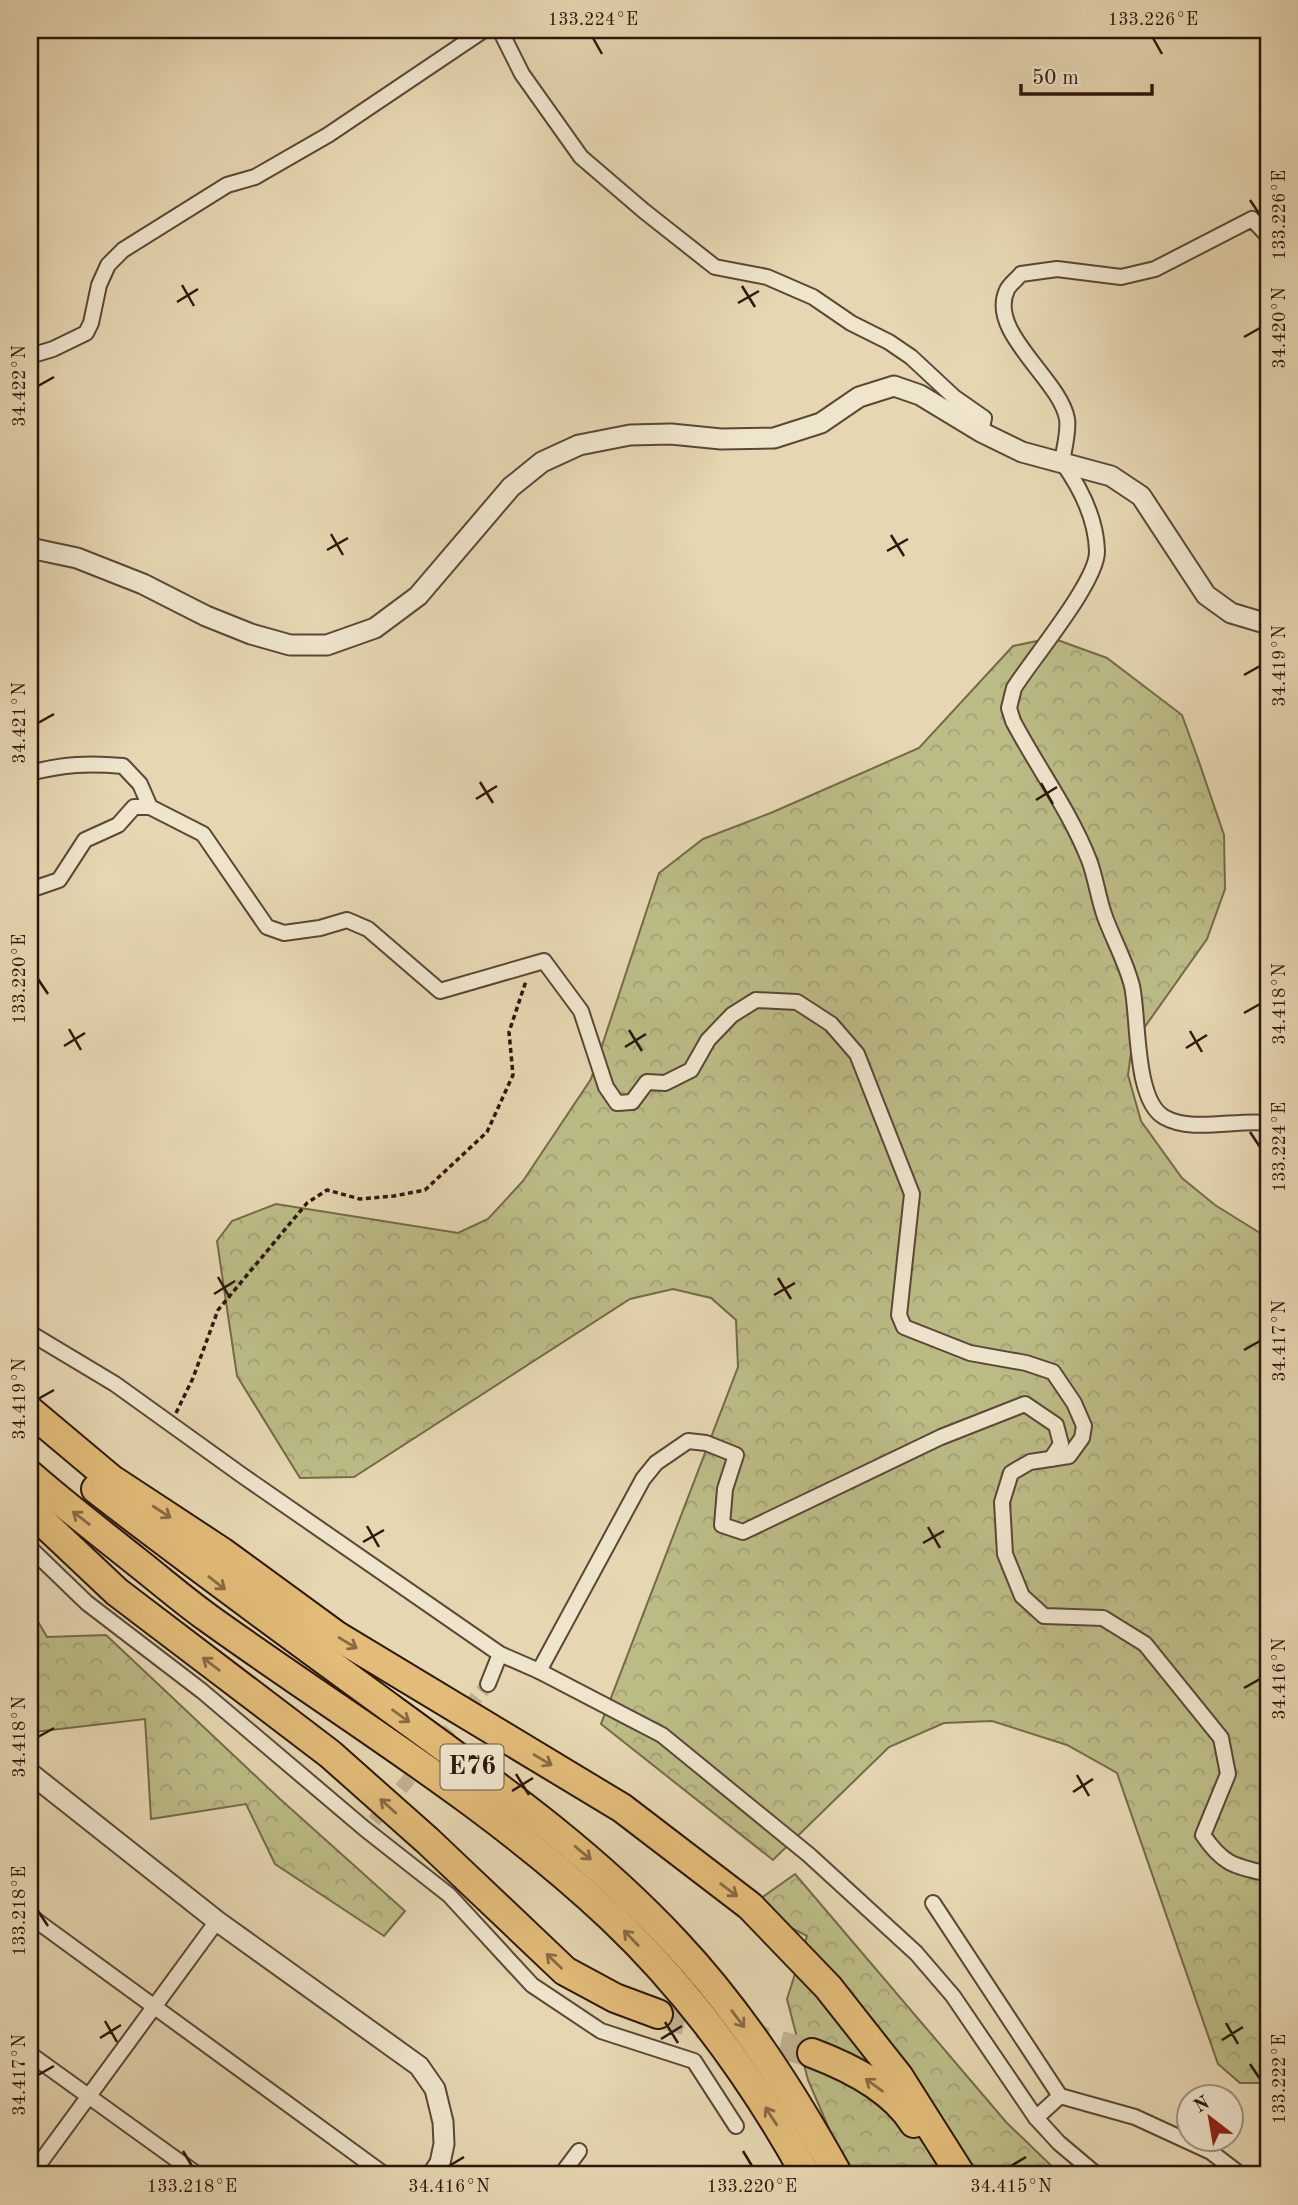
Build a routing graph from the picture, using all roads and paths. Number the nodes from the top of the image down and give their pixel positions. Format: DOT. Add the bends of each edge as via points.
graph roads {
  1 [pos="484,30"];
  2 [pos="500,30"];
  3 [pos="1268,236"];
  4 [pos="30,356"];
  5 [pos="981,432"];
  6 [pos="1062,462"];
  7 [pos="30,548"];
  8 [pos="1268,624"];
  9 [pos="30,773"];
  10 [pos="150,807"];
  11 [pos="30,894"];
  12 [pos="544,961"];
  13 [pos="1268,1123"];
  14 [pos="30,1332"];
  15 [pos="30,1411"];
  16 [pos="171,1424"];
  17 [pos="30,1433"];
  18 [pos="1051,1459"];
  19 [pos="30,1475"];
  20 [pos="30,1510"];
  21 [pos="30,1548"];
  22 [pos="500,1654"];
  23 [pos="539,1671"];
  24 [pos="488,1684"];
  25 [pos="30,1773"];
  26 [pos="1268,1871"];
  27 [pos="933,1903"];
  28 [pos="30,1916"];
  29 [pos="217,1921"];
  30 [pos="154,2006"];
  31 [pos="658,2014"];
  32 [pos="812,2053"];
  33 [pos="30,2054"];
  34 [pos="89,2096"];
  35 [pos="1059,2096"];
  36 [pos="1036,2118"];
  37 [pos="736,2126"];
  38 [pos="579,2151"];
  39 [pos="564,2174"];
  40 [pos="32,2175"];
  41 [pos="198,2175"];
  42 [pos="385,2175"];
  43 [pos="432,2175"];
  44 [pos="806,2175"];
  45 [pos="838,2175"];
  46 [pos="948,2175"];
  47 [pos="961,2175"];
  48 [pos="1097,2175"];
  49 [pos="1241,2175"];
  1 -- 4 [label="street" via="328,135 255,177 227,185 123,250 108,265 99,285 86,333"];
  2 -- 5 [label="street" via="522,74 581,157 644,211 715,267 767,277 813,297 889,342 984,418"];
  3 -- 6 [label="street" via="1252,219 1154,269 1121,277 1057,269 1021,274 1007,290 1003,312 1020,345 1056,391 1068,419"];
  5 -- 6 [label="street" via="1022,452"];
  5 -- 7 [label="street" via="920,395 894,386 859,397 821,423 774,438 630,435 579,445 542,462 511,487 418,596 375,628 327,645 290,645 251,634 77,558"];
  6 -- 8 [label="street" via="1111,476 1141,496 1206,595 1231,613"];
  6 -- 13 [label="street" via="1079,486 1097,553 1087,582 1014,688 1009,708 1013,721 1089,860 1103,912 1132,985 1142,1079 1151,1101 1162,1116 1187,1124"];
  9 -- 10 [label="street" via="88,763 123,766 140,784"];
  10 -- 11 [label="street" via="134,807 118,825 85,840 59,880"];
  10 -- 12 [label="street" via="203,834 267,927 284,933 347,919 368,929 440,991"];
  12 -- 16 [label="path" via="526,980 509,1032 513,1075 487,1132 425,1190 360,1199 327,1190 307,1203 218,1310"];
  12 -- 18 [label="street" via="581,1011 606,1087 617,1102 632,1102 647,1082 665,1083 691,1070 708,1040 756,1000 797,1002 831,1024 857,1054 912,1194 899,1315 904,1327 970,1353 1053,1372 1084,1426 1069,1457"];
  14 -- 16 [label="street"];
  15 -- 47 [label="highway, one-way" via="111,1479 337,1636 622,1808 750,1906 828,1987 899,2077"];
  16 -- 22 [label="street"];
  17 -- 45 [label="highway, E76, one-way" via="225,1589 534,1813 609,1877 677,1944 754,2039"];
  18 -- 23 [label="street" via="1061,1444 1056,1425 1025,1404 941,1437 743,1532 722,1525 725,1489 736,1455 688,1441 656,1463 643,1479"];
  18 -- 26 [label="street" via="1030,1462 1011,1473 1002,1503 1005,1554 1022,1596 1044,1616 1103,1618 1145,1644 1222,1738 1228,1774 1203,1835 1216,1854 1240,1867"];
  44 -- 19 [label="highway, E76, one-way" via="737,2064 695,2009 579,1888 372,1731 206,1617"];
  31 -- 20 [label="highway, one-way" via="615,1998 565,1971 330,1754 117,1592"];
  21 -- 37 [label="street" via="87,1603 370,1825 449,1895 532,1985 601,2031 694,2061"];
  22 -- 23 [label="street"];
  22 -- 24 [label="street"];
  23 -- 36 [label="street" via="662,1735 809,1855 916,1953 953,1996"];
  25 -- 29 [label="street"];
  27 -- 35 [label="street"];
  28 -- 30 [label="street"];
  29 -- 30 [label="street"];
  29 -- 43 [label="street" via="419,2066 435,2090 443,2122 444,2144"];
  30 -- 34 [label="street"];
  30 -- 42 [label="street"];
  46 -- 32 [label="highway, one-way" via="911,2118 877,2085"];
  33 -- 34 [label="street"];
  34 -- 40 [label="street"];
  34 -- 41 [label="street"];
  35 -- 36 [label="street"];
  35 -- 49 [label="street" via="1135,2117 1211,2152"];
  36 -- 48 [label="street"];
  38 -- 39 [label="street"];
}
